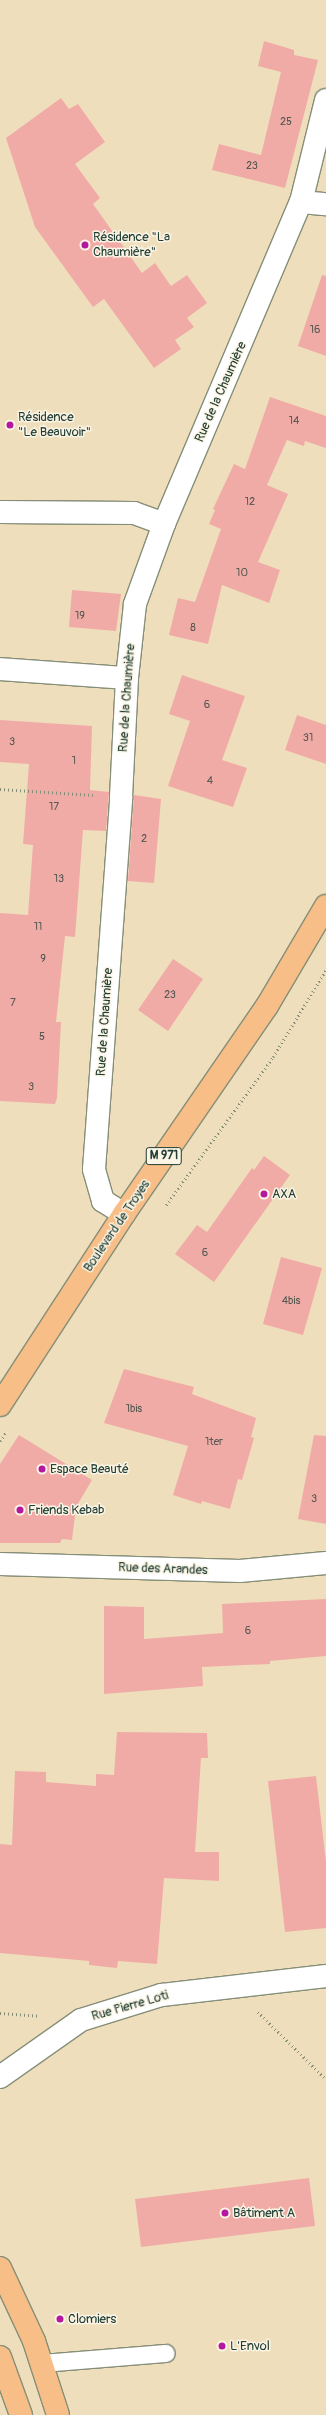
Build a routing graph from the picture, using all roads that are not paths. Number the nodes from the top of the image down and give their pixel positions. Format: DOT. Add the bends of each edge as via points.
graph roads {
  1 [pos="326,100"];
  2 [pos="301,202"];
  3 [pos="326,204"];
  4 [pos="0,512"];
  5 [pos="164,524"];
  6 [pos="0,668"];
  7 [pos="127,678"];
  8 [pos="326,906"];
  9 [pos="124,1214"];
  10 [pos="0,1405"];
  11 [pos="326,1563"];
  12 [pos="0,1564"];
  13 [pos="326,1976"];
  14 [pos="0,2077"];
  15 [pos="0,2268"];
  16 [pos="166,2353"];
  17 [pos="0,2357"];
  18 [pos="41,2363"];
  19 [pos="21,2415"];
  20 [pos="58,2415"];
  1 -- 2 [label="street, Rue de la Chaumière"];
  2 -- 3 [label="street"];
  2 -- 5 [label="street, Rue de la Chaumière"];
  4 -- 5 [label="street" via="134,513"];
  5 -- 7 [label="street, Rue de la Chaumière" via="135,604"];
  6 -- 7 [label="street"];
  7 -- 9 [label="street, Rue de la Chaumière" via="122,796 94,1169 103,1201"];
  8 -- 9 [label="main road, Boulevard de Troyes / M 971" via="267,1006"];
  9 -- 10 [label="main road, Boulevard de Troyes / M 971"];
  11 -- 12 [label="street, Rue des Arandes" via="240,1571"];
  13 -- 14 [label="street, Rue Pierre Loti" via="162,1994 81,2020"];
  15 -- 18 [label="main road" via="34,2341"];
  16 -- 18 [label="lane"];
  17 -- 19 [label="main road"];
  18 -- 20 [label="main road"];
}
